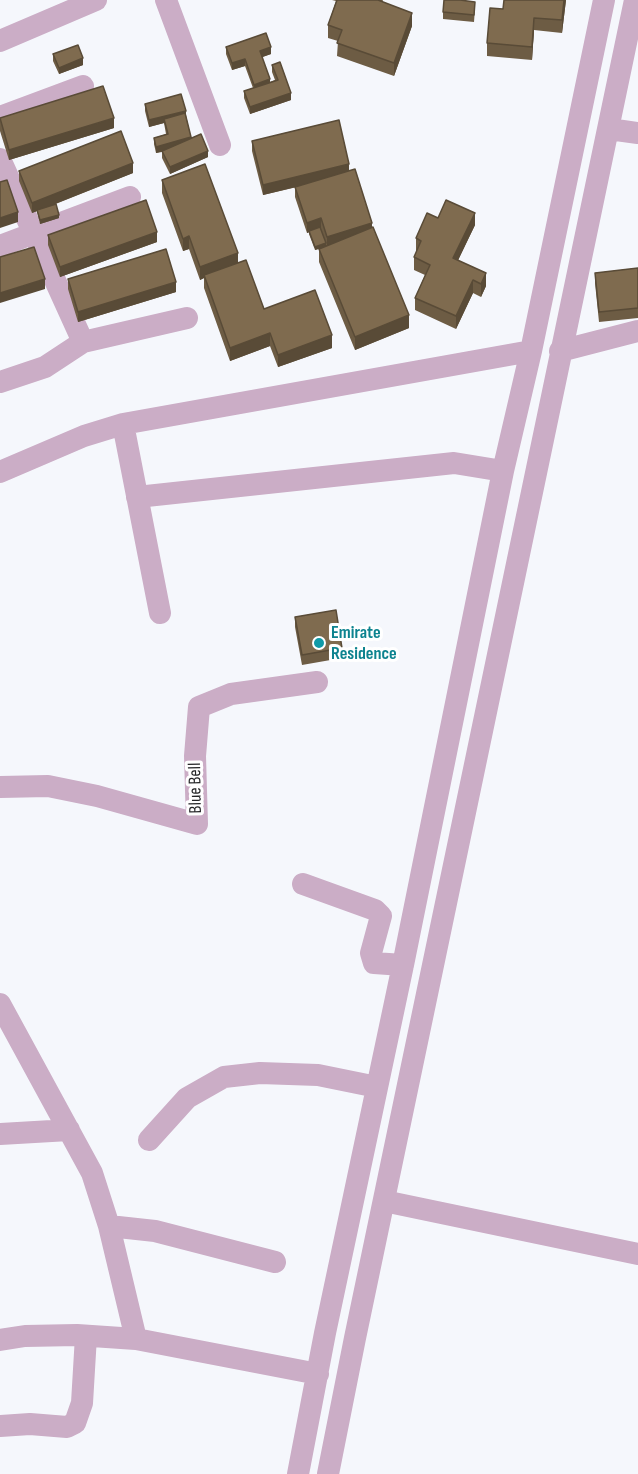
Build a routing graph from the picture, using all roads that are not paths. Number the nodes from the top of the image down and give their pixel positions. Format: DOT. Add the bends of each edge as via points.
graph roads {
  1 [pos="96,0"];
  2 [pos="166,0"];
  3 [pos="604,0"];
  4 [pos="635,0"];
  5 [pos="0,41"];
  6 [pos="83,86"];
  7 [pos="0,117"];
  8 [pos="609,129"];
  9 [pos="638,133"];
  10 [pos="220,145"];
  11 [pos="0,159"];
  12 [pos="130,197"];
  13 [pos="34,232"];
  14 [pos="0,246"];
  15 [pos="187,318"];
  16 [pos="638,331"];
  17 [pos="83,342"];
  18 [pos="531,351"];
  19 [pos="560,351"];
  20 [pos="0,382"];
  21 [pos="123,424"];
  22 [pos="0,471"];
  23 [pos="503,471"];
  24 [pos="137,496"];
  25 [pos="160,613"];
  26 [pos="317,682"];
  27 [pos="0,787"];
  28 [pos="303,884"];
  29 [pos="403,965"];
  30 [pos="0,1004"];
  31 [pos="377,1087"];
  32 [pos="69,1130"];
  33 [pos="0,1134"];
  34 [pos="149,1140"];
  35 [pos="384,1201"];
  36 [pos="109,1226"];
  37 [pos="638,1254"];
  38 [pos="275,1262"];
  39 [pos="324,1333"];
  40 [pos="86,1336"];
  41 [pos="355,1338"];
  42 [pos="136,1339"];
  43 [pos="0,1340"];
  44 [pos="318,1374"];
  45 [pos="0,1426"];
  46 [pos="298,1474"];
  47 [pos="328,1474"];
  1 -- 5 [label="street"];
  2 -- 10 [label="street"];
  3 -- 18 [label="street"];
  4 -- 8 [label="street"];
  6 -- 7 [label="street"];
  8 -- 9 [label="street"];
  8 -- 19 [label="street"];
  11 -- 13 [label="street"];
  12 -- 13 [label="street"];
  13 -- 14 [label="street"];
  13 -- 17 [label="street"];
  15 -- 17 [label="street"];
  16 -- 19 [label="street"];
  17 -- 20 [label="street" via="45,367"];
  18 -- 21 [label="street"];
  18 -- 23 [label="street"];
  19 -- 35 [label="street"];
  21 -- 22 [label="street"];
  21 -- 24 [label="street"];
  23 -- 24 [label="street" via="454,463"];
  23 -- 29 [label="street"];
  24 -- 25 [label="street"];
  26 -- 27 [label="street, Blue Bell" via="231,694 199,707 195,756 197,824 48,786"];
  28 -- 29 [label="street" via="375,910 381,916 371,953 374,963"];
  29 -- 31 [label="street"];
  30 -- 32 [label="street"];
  31 -- 34 [label="street" via="318,1075 260,1073 224,1077 187,1098"];
  31 -- 39 [label="street"];
  32 -- 33 [label="street"];
  32 -- 36 [label="street" via="92,1173"];
  35 -- 37 [label="street"];
  35 -- 41 [label="street"];
  36 -- 38 [label="street" via="155,1231"];
  36 -- 42 [label="street"];
  39 -- 41 [label="street"];
  39 -- 44 [label="street"];
  40 -- 42 [label="street"];
  40 -- 43 [label="street"];
  40 -- 45 [label="street" via="82,1403 75,1423 67,1427"];
  41 -- 47 [label="street"];
  42 -- 44 [label="street"];
  44 -- 46 [label="street"];
}
